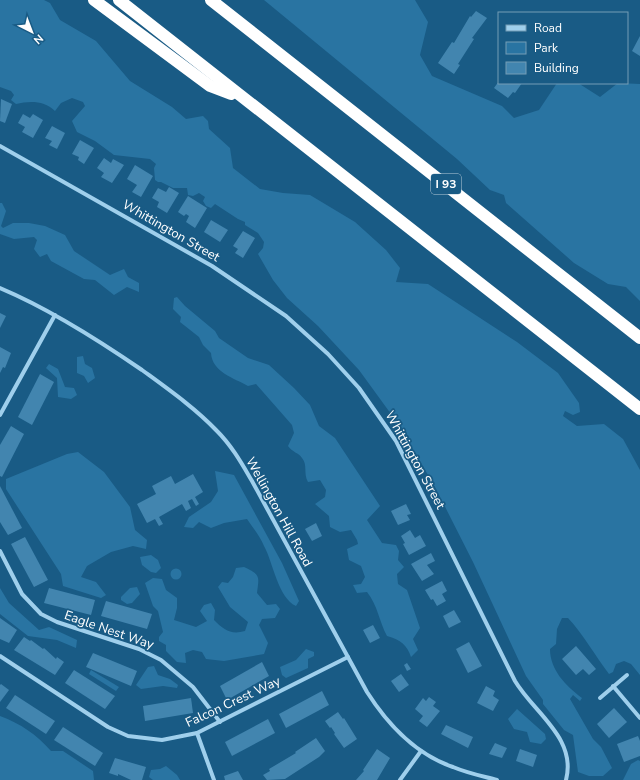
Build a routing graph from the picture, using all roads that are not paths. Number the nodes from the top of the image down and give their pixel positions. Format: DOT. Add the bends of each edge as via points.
graph roads {
  1 [pos="94,0"];
  2 [pos="119,0"];
  3 [pos="211,0"];
  4 [pos="219,0"];
  5 [pos="251,30"];
  6 [pos="244,99"];
  7 [pos="0,146"];
  8 [pos="0,288"];
  9 [pos="54,315"];
  10 [pos="640,338"];
  11 [pos="640,409"];
  12 [pos="0,415"];
  13 [pos="0,551"];
  14 [pos="0,656"];
  15 [pos="348,657"];
  16 [pos="627,675"];
  17 [pos="613,686"];
  18 [pos="600,698"];
  19 [pos="640,718"];
  20 [pos="220,722"];
  21 [pos="197,733"];
  22 [pos="421,751"];
  23 [pos="479,778"];
  24 [pos="214,780"];
  25 [pos="400,780"];
  26 [pos="497,780"];
  27 [pos="566,780"];
  1 -- 6 [label="highway" via="210,86"];
  2 -- 6 [label="highway"];
  3 -- 5 [label="highway, I 93"];
  4 -- 5 [label="highway"];
  5 -- 10 [label="highway, I 93"];
  6 -- 11 [label="highway"];
  7 -- 27 [label="street, Whittington Street" via="212,266 256,294 308,335 355,383 385,422 406,459 515,682 552,727 563,746 568,765"];
  8 -- 9 [label="street, Wellington Hill Road"];
  9 -- 12 [label="street"];
  9 -- 15 [label="street, Wellington Hill Road" via="160,383 228,443 252,481"];
  13 -- 20 [label="street, Eagle Nest Way" via="22,594 41,614 57,622 139,648 161,660 193,687"];
  14 -- 21 [label="street, Falcon Crest Way" via="89,716 128,736 162,740"];
  15 -- 20 [label="street, Falcon Crest Way"];
  15 -- 22 [label="street, Wellington Hill Road" via="386,720"];
  16 -- 17 [label="street"];
  17 -- 18 [label="street"];
  17 -- 19 [label="street"];
  20 -- 21 [label="street, Falcon Crest Way"];
  21 -- 24 [label="street"];
  22 -- 23 [label="street, Wellington Hill Road"];
  22 -- 25 [label="street"];
  23 -- 26 [label="street, Wellington Hill Road"];
}
